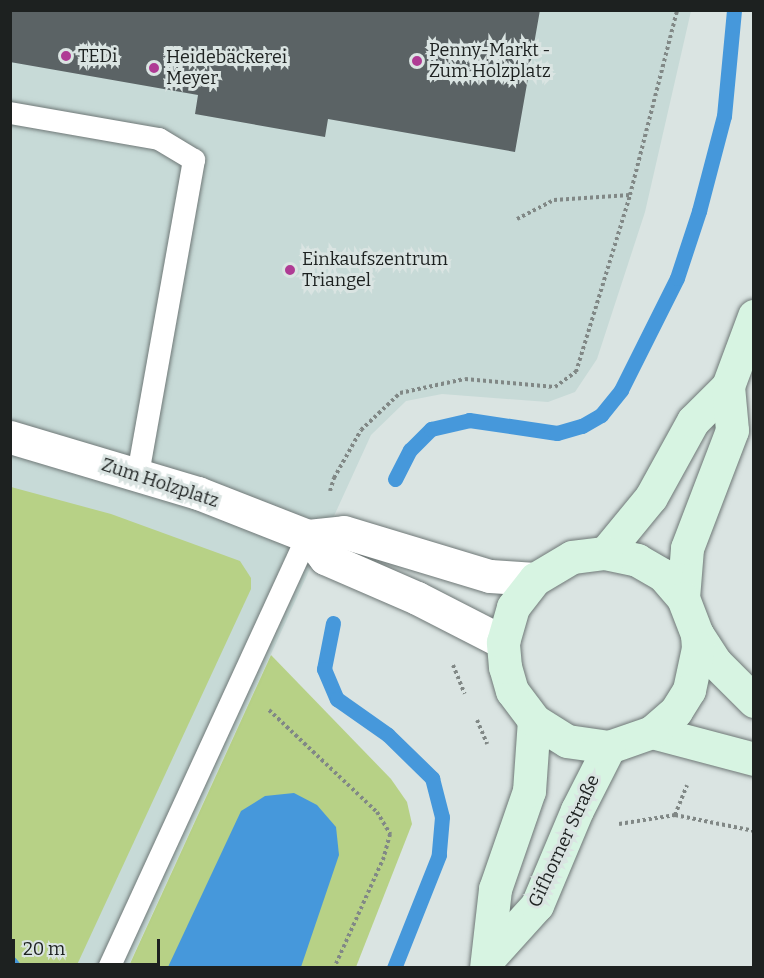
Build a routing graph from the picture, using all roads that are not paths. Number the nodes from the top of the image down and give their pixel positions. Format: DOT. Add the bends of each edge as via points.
graph roads {
  1 [pos="10,114"];
  2 [pos="753,316"];
  3 [pos="728,386"];
  4 [pos="10,436"];
  5 [pos="138,474"];
  6 [pos="308,536"];
  7 [pos="605,553"];
  8 [pos="535,579"];
  9 [pos="683,598"];
  10 [pos="697,634"];
  11 [pos="503,642"];
  12 [pos="753,701"];
  13 [pos="534,720"];
  14 [pos="652,732"];
  15 [pos="609,747"];
  16 [pos="753,759"];
  17 [pos="488,962"];
  18 [pos="109,968"];
  1 -- 5 [label="lane" via="159,139 194,160"];
  2 -- 3 [label="street"];
  3 -- 7 [label="street" via="693,421 651,496"];
  3 -- 9 [label="street" via="732,430 687,548"];
  4 -- 5 [label="street, Zum Holzplatz"];
  5 -- 6 [label="street, Zum Holzplatz"];
  6 -- 8 [label="street, Zum Holzplatz" via="344,532 490,576"];
  6 -- 11 [label="street, Zum Holzplatz" via="325,558 417,598"];
  6 -- 18 [label="lane"];
  7 -- 8 [label="street" via="572,557"];
  7 -- 9 [label="street" via="637,560 663,575"];
  8 -- 11 [label="street" via="513,608"];
  9 -- 10 [label="street"];
  10 -- 12 [label="street" via="715,662"];
  10 -- 14 [label="street" via="689,690 676,711"];
  11 -- 13 [label="street" via="512,691"];
  13 -- 15 [label="street" via="567,741"];
  13 -- 17 [label="street, Gifhorner Straße" via="529,791 495,889"];
  14 -- 15 [label="street"];
  14 -- 16 [label="street"];
  15 -- 17 [label="street, Gifhorner Straße" via="537,905"];
}
